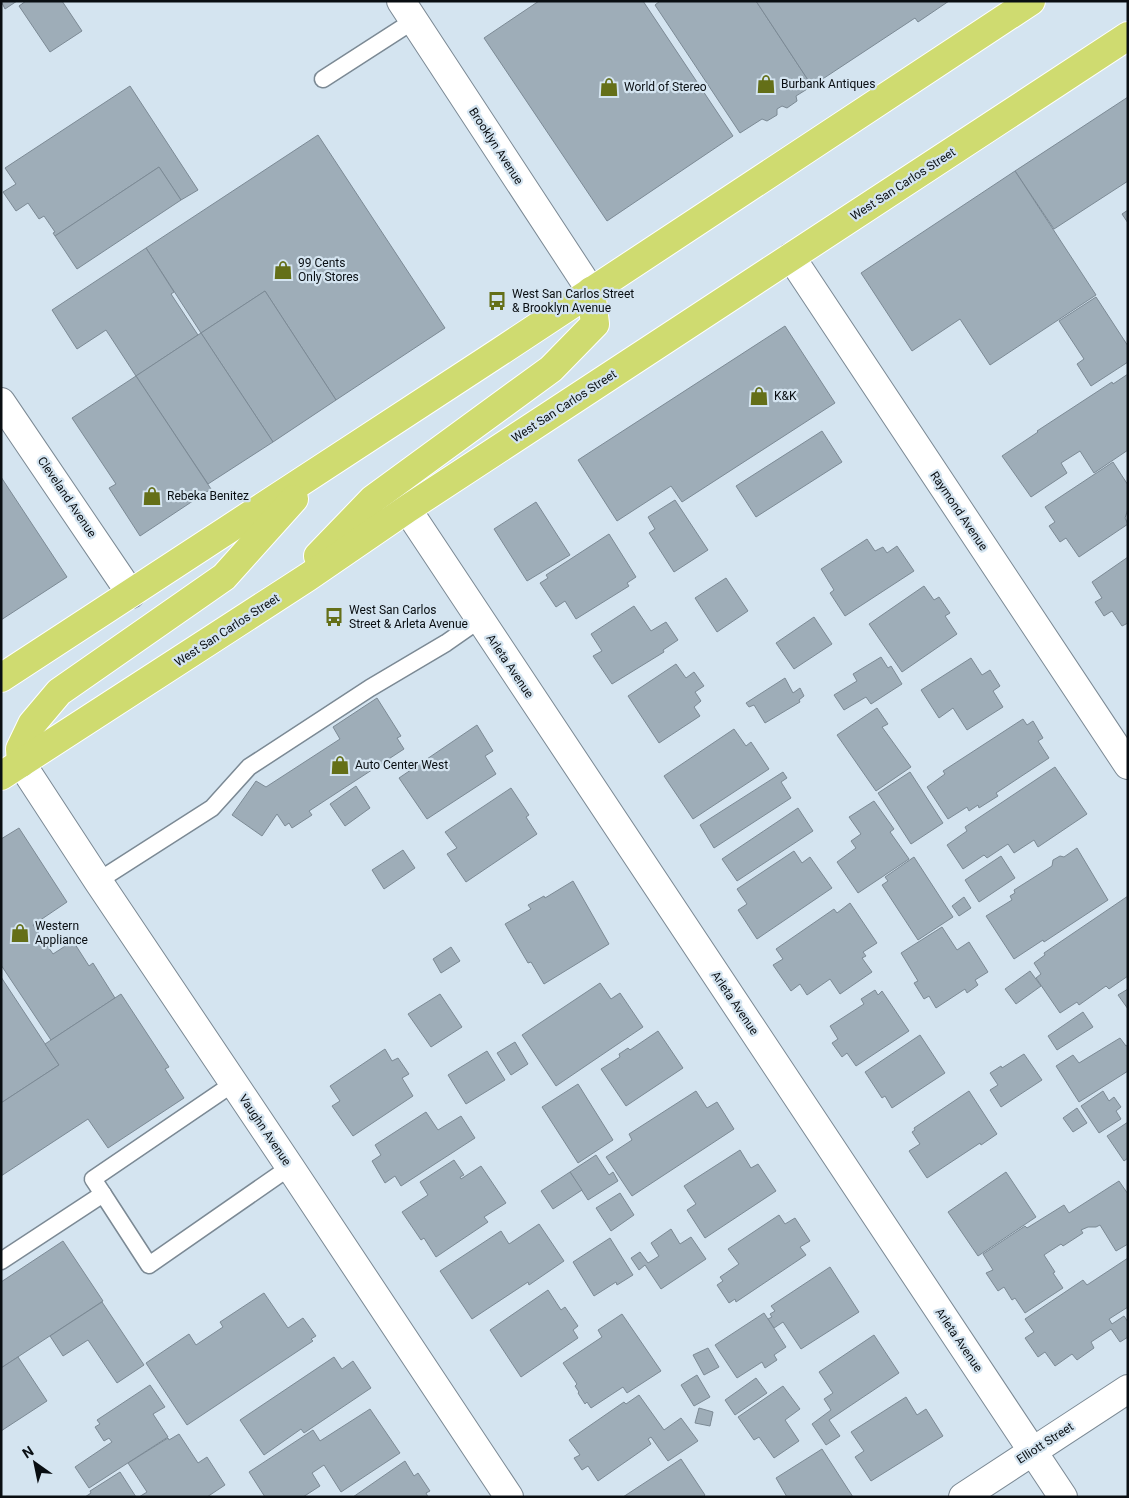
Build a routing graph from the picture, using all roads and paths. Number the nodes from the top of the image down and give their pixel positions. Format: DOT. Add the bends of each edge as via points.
graph roads {
  1 [pos="1031,1"];
  2 [pos="407,11"];
  3 [pos="1128,36"];
  4 [pos="323,80"];
  5 [pos="791,258"];
  6 [pos="591,291"];
  7 [pos="1,402"];
  8 [pos="318,472"];
  9 [pos="406,509"];
  10 [pos="131,594"];
  11 [pos="281,595"];
  12 [pos="479,620"];
  13 [pos="1,678"];
  14 [pos="1128,765"];
  15 [pos="11,769"];
  16 [pos="98,881"];
  17 [pos="234,1084"];
  18 [pos="290,1167"];
  19 [pos="103,1194"];
  20 [pos="1,1262"];
  21 [pos="1128,1389"];
  22 [pos="1032,1451"];
  23 [pos="509,1497"];
  24 [pos="963,1497"];
  25 [pos="1062,1497"];
  1 -- 6 [label="main road"];
  2 -- 4 [label="lane"];
  2 -- 6 [label="street, Brooklyn Avenue"];
  3 -- 5 [label="main road, West San Carlos Street"];
  5 -- 9 [label="main road, West San Carlos Street"];
  5 -- 14 [label="street, Raymond Avenue"];
  6 -- 8 [label="main road"];
  6 -- 11 [label="main road" via="595,324 551,369 372,499"];
  7 -- 10 [label="street, Cleveland Avenue"];
  8 -- 10 [label="main road"];
  8 -- 15 [label="main road" via="224,577 59,692 32,724"];
  9 -- 11 [label="main road, West San Carlos Street"];
  9 -- 12 [label="street, Arleta Avenue"];
  10 -- 13 [label="main road"];
  11 -- 15 [label="main road, West San Carlos Street"];
  12 -- 16 [label="lane" via="249,767 212,808"];
  12 -- 22 [label="street, Arleta Avenue"];
  15 -- 16 [label="street, Vaughn Avenue"];
  16 -- 17 [label="street, Vaughn Avenue"];
  17 -- 18 [label="street, Vaughn Avenue"];
  17 -- 19 [label="lane" via="93,1179"];
  18 -- 19 [label="lane" via="149,1265"];
  18 -- 23 [label="street, Vaughn Avenue"];
  19 -- 20 [label="lane"];
  21 -- 22 [label="street, Elliott Street"];
  22 -- 24 [label="street, Elliott Street"];
  22 -- 25 [label="street, Arleta Avenue"];
}
